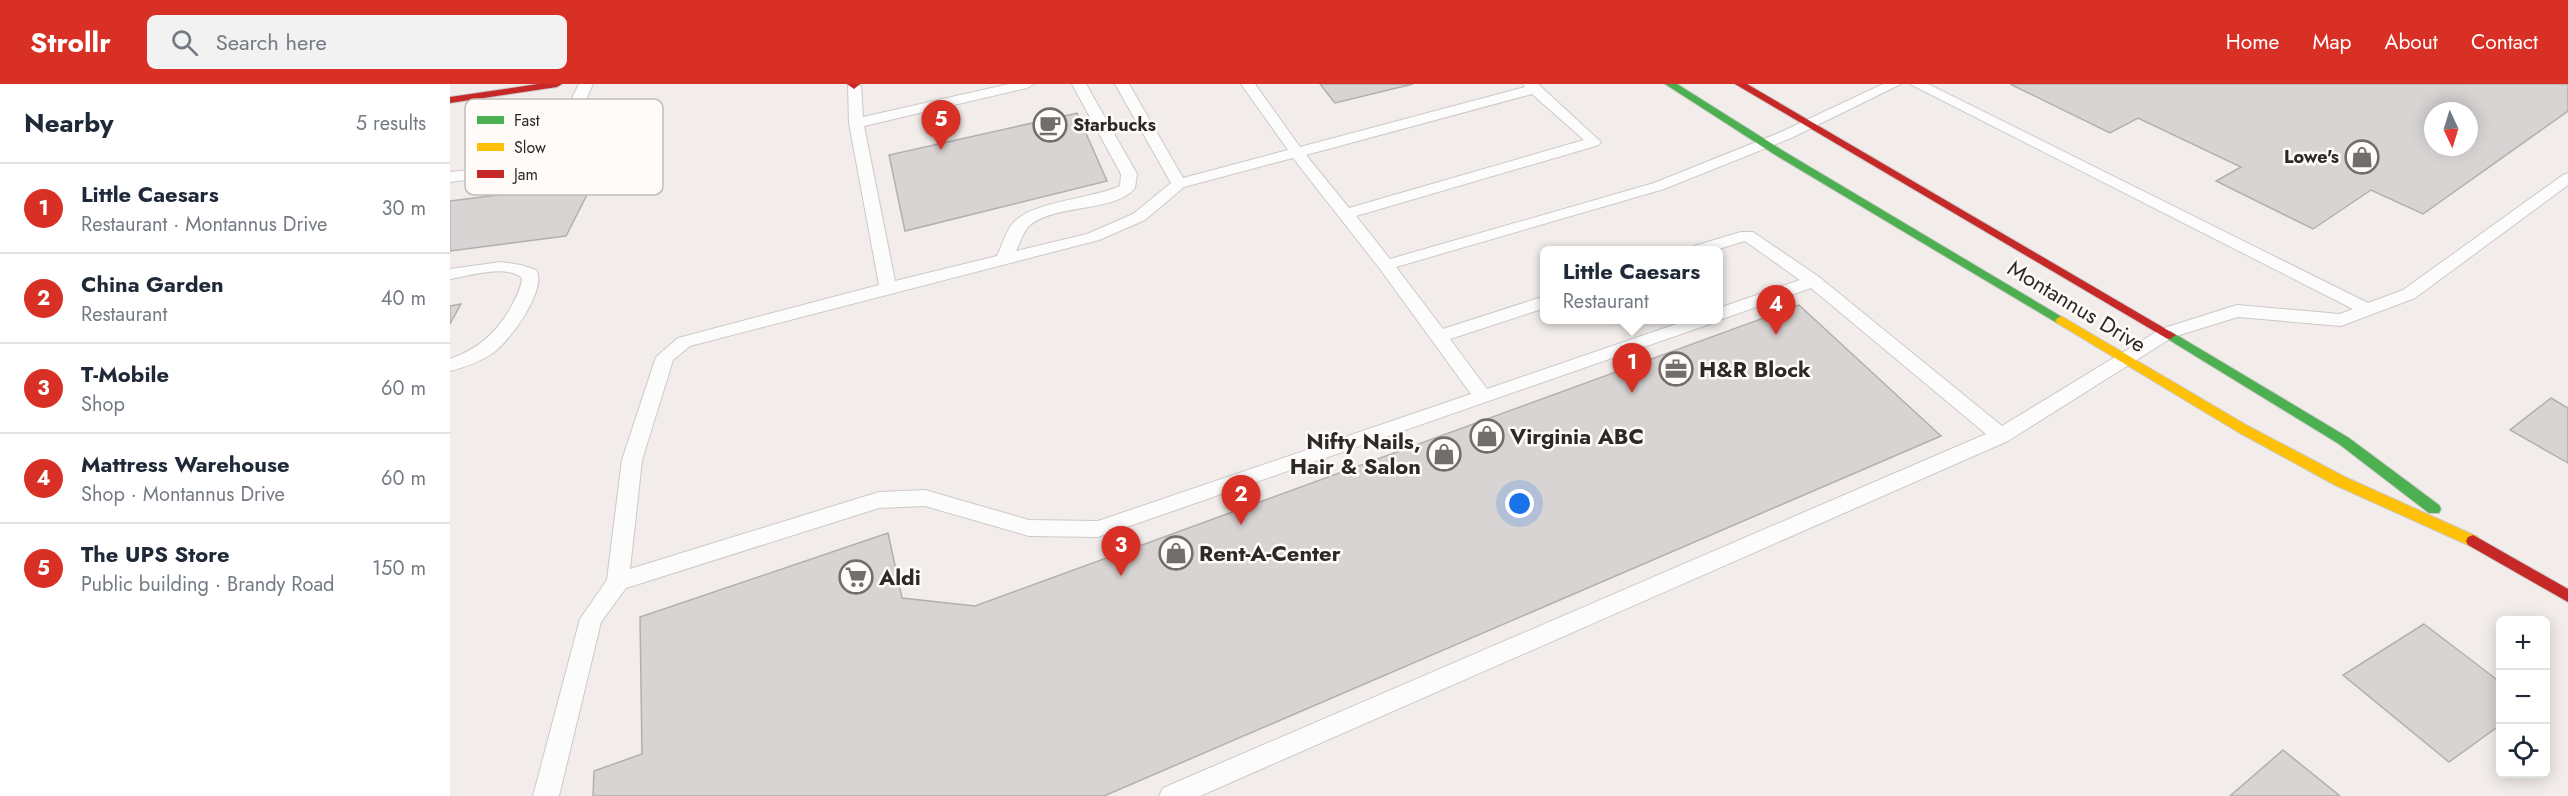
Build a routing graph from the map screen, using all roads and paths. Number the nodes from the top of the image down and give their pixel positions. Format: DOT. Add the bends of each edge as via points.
graph roads {
  1 [pos="557,84"];
  2 [pos="586,84"];
  3 [pos="1027,84"];
  4 [pos="1079,84"];
  5 [pos="1122,84"];
  6 [pos="1248,84"];
  7 [pos="1553,84"];
  8 [pos="1670,84"];
  9 [pos="1740,84"];
  10 [pos="1894,84"];
  11 [pos="1917,84"];
  12 [pos="853,85"];
  13 [pos="1532,86"];
  14 [pos="578,99"];
  15 [pos="450,100"];
  16 [pos="856,123"];
  17 [pos="1810,124"];
  18 [pos="1766,144"];
  19 [pos="1297,153"];
  20 [pos="465,175"];
  21 [pos="450,177"];
  22 [pos="2568,178"];
  23 [pos="1179,184"];
  24 [pos="1346,214"];
  25 [pos="1713,246"];
  26 [pos="1004,259"];
  27 [pos="1386,265"];
  28 [pos="450,274"];
  29 [pos="1813,281"];
  30 [pos="888,288"];
  31 [pos="1540,304"];
  32 [pos="2368,310"];
  33 [pos="1723,313"];
  34 [pos="1693,324"];
  35 [pos="2167,333"];
  36 [pos="1438,337"];
  37 [pos="2124,359"];
  38 [pos="450,366"];
  39 [pos="1483,397"];
  40 [pos="2001,436"];
  41 [pos="2475,542"];
  42 [pos="618,582"];
  43 [pos="2568,596"];
  44 [pos="546,796"];
  45 [pos="1172,796"];
  1 -- 15 [label="street"];
  2 -- 14 [label="lane"];
  3 -- 16 [label="lane"];
  4 -- 26 [label="lane" via="1129,174 1126,188 1108,197 1037,213 1020,225"];
  5 -- 23 [label="lane"];
  6 -- 19 [label="lane"];
  7 -- 13 [label="lane"];
  8 -- 18 [label="street, Montannus Drive"];
  9 -- 17 [label="street, Montannus Drive"];
  10 -- 17 [label="lane"];
  11 -- 32 [label="lane"];
  12 -- 16 [label="lane"];
  13 -- 19 [label="lane"];
  13 -- 24 [label="lane" via="1594,142"];
  16 -- 30 [label="lane"];
  17 -- 18 [label="lane"];
  17 -- 35 [label="street, Montannus Drive"];
  18 -- 27 [label="lane" via="1659,186"];
  18 -- 37 [label="street, Montannus Drive"];
  19 -- 23 [label="lane"];
  19 -- 24 [label="lane"];
  20 -- 21 [label="lane"];
  22 -- 32 [label="lane" via="2409,294"];
  23 -- 26 [label="lane" via="1139,217 1093,237"];
  24 -- 27 [label="lane"];
  25 -- 29 [label="lane" via="1747,235"];
  26 -- 30 [label="lane"];
  27 -- 36 [label="lane"];
  28 -- 38 [label="lane" via="507,267 530,274 532,284 504,335 488,349"];
  29 -- 33 [label="lane"];
  29 -- 40 [label="lane"];
  30 -- 42 [label="lane" via="684,342 665,357 632,459"];
  31 -- 36 [label="lane"];
  32 -- 35 [label="lane" via="2341,320 2236,311"];
  34 -- 39 [label="lane"];
  35 -- 37 [label="lane"];
  35 -- 41 [label="street, Montannus Drive" via="2344,441"];
  36 -- 39 [label="lane"];
  37 -- 40 [label="lane"];
  37 -- 41 [label="street, Montannus Drive" via="2303,462"];
  39 -- 42 [label="lane" via="1098,529 1029,528 925,498 879,500"];
  40 -- 45 [label="lane"];
  41 -- 43 [label="street, Montannus Drive"];
  42 -- 44 [label="lane" via="591,619"];
}
